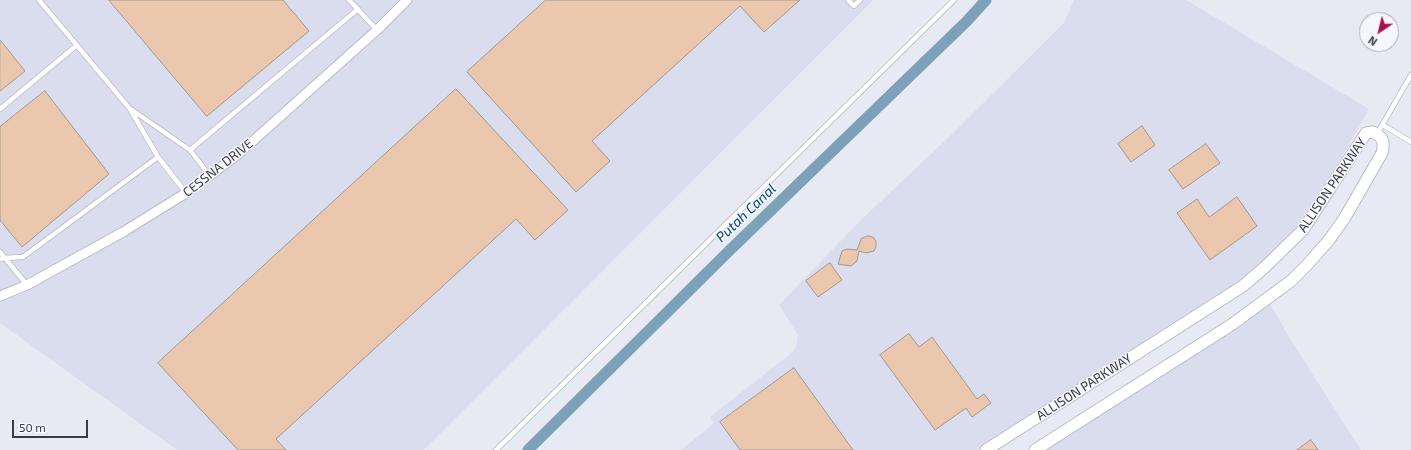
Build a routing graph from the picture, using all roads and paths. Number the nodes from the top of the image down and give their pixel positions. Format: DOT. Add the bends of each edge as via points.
graph roads {
  1 [pos="39,0"];
  2 [pos="349,0"];
  3 [pos="407,0"];
  4 [pos="848,0"];
  5 [pos="860,0"];
  6 [pos="954,0"];
  7 [pos="358,10"];
  8 [pos="376,30"];
  9 [pos="77,45"];
  10 [pos="1411,75"];
  11 [pos="0,109"];
  12 [pos="130,109"];
  13 [pos="1380,129"];
  14 [pos="1411,142"];
  15 [pos="190,150"];
  16 [pos="158,157"];
  17 [pos="210,176"];
  18 [pos="186,193"];
  19 [pos="0,252"];
  20 [pos="2,258"];
  21 [pos="27,285"];
  22 [pos="0,296"];
  23 [pos="496,450"];
  24 [pos="986,450"];
  25 [pos="1035,450"];
  1 -- 9 [label="lane"];
  2 -- 7 [label="lane"];
  3 -- 8 [label="street, CESSNA DRIVE"];
  4 -- 5 [label="lane" via="854,6"];
  6 -- 23 [label="lane"];
  7 -- 8 [label="lane"];
  7 -- 15 [label="lane"];
  8 -- 17 [label="street, CESSNA DRIVE"];
  9 -- 11 [label="lane"];
  9 -- 12 [label="lane"];
  10 -- 13 [label="lane"];
  12 -- 15 [label="lane"];
  12 -- 16 [label="lane"];
  13 -- 14 [label="lane"];
  13 -- 24 [label="street, ALLISON PARKWAY" via="1366,133 1303,230 1243,286"];
  13 -- 25 [label="street, ALLISON PARKWAY" via="1384,144 1382,153 1344,219 1329,240 1291,281 1231,325"];
  15 -- 17 [label="lane"];
  16 -- 18 [label="lane"];
  16 -- 20 [label="lane" via="23,257"];
  17 -- 18 [label="street, CESSNA DRIVE"];
  18 -- 21 [label="street, CESSNA DRIVE" via="123,232"];
  19 -- 20 [label="lane"];
  20 -- 21 [label="lane"];
  21 -- 22 [label="street, CESSNA DRIVE"];
}
